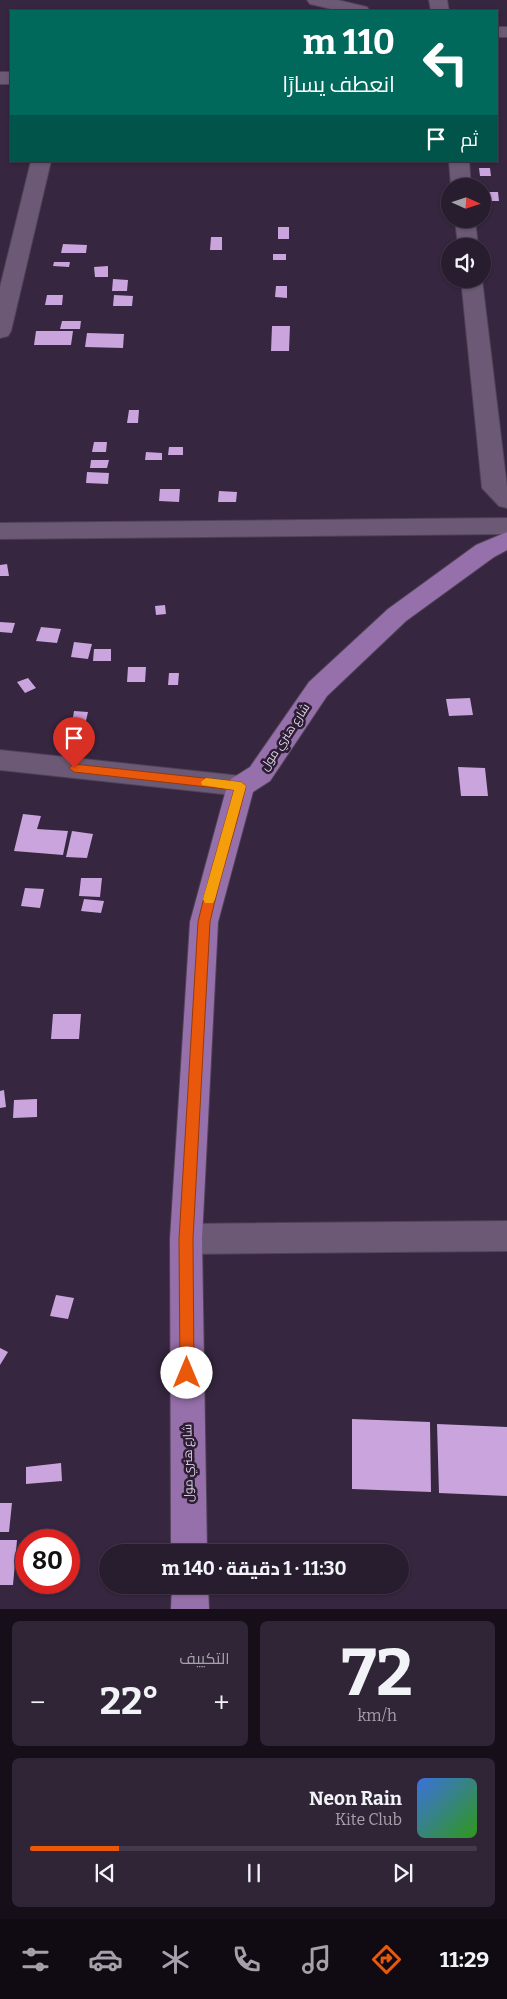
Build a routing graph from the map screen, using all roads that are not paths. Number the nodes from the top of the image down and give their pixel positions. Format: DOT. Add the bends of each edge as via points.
graph roads {
  1 [pos="316,0"];
  2 [pos="356,10"];
  3 [pos="41,162"];
  4 [pos="459,162"];
  5 [pos="461,178"];
  6 [pos="472,288"];
  7 [pos="2,306"];
  8 [pos="0,331"];
  9 [pos="507,500"];
  10 [pos="507,526"];
  11 [pos="0,531"];
  12 [pos="507,540"];
  13 [pos="0,760"];
  14 [pos="241,786"];
  15 [pos="507,1236"];
  16 [pos="186,1239"];
  17 [pos="189,1544"];
  18 [pos="190,1594"];
  19 [pos="190,1609"];
  1 -- 2 [label="street"];
  3 -- 7 [label="street"];
  4 -- 5 [label="street"];
  6 -- 9 [label="street" via="494,488"];
  7 -- 8 [label="street"];
  10 -- 11 [label="street"];
  12 -- 14 [label="highway, شارع هنري مول" via="436,586 372,638 318,689 260,774"];
  13 -- 14 [label="street"];
  14 -- 16 [label="highway, شارع هنري مول" via="204,922"];
  15 -- 16 [label="street"];
  16 -- 17 [label="highway, شارع هنري مول"];
  18 -- 19 [label="highway"];
}
